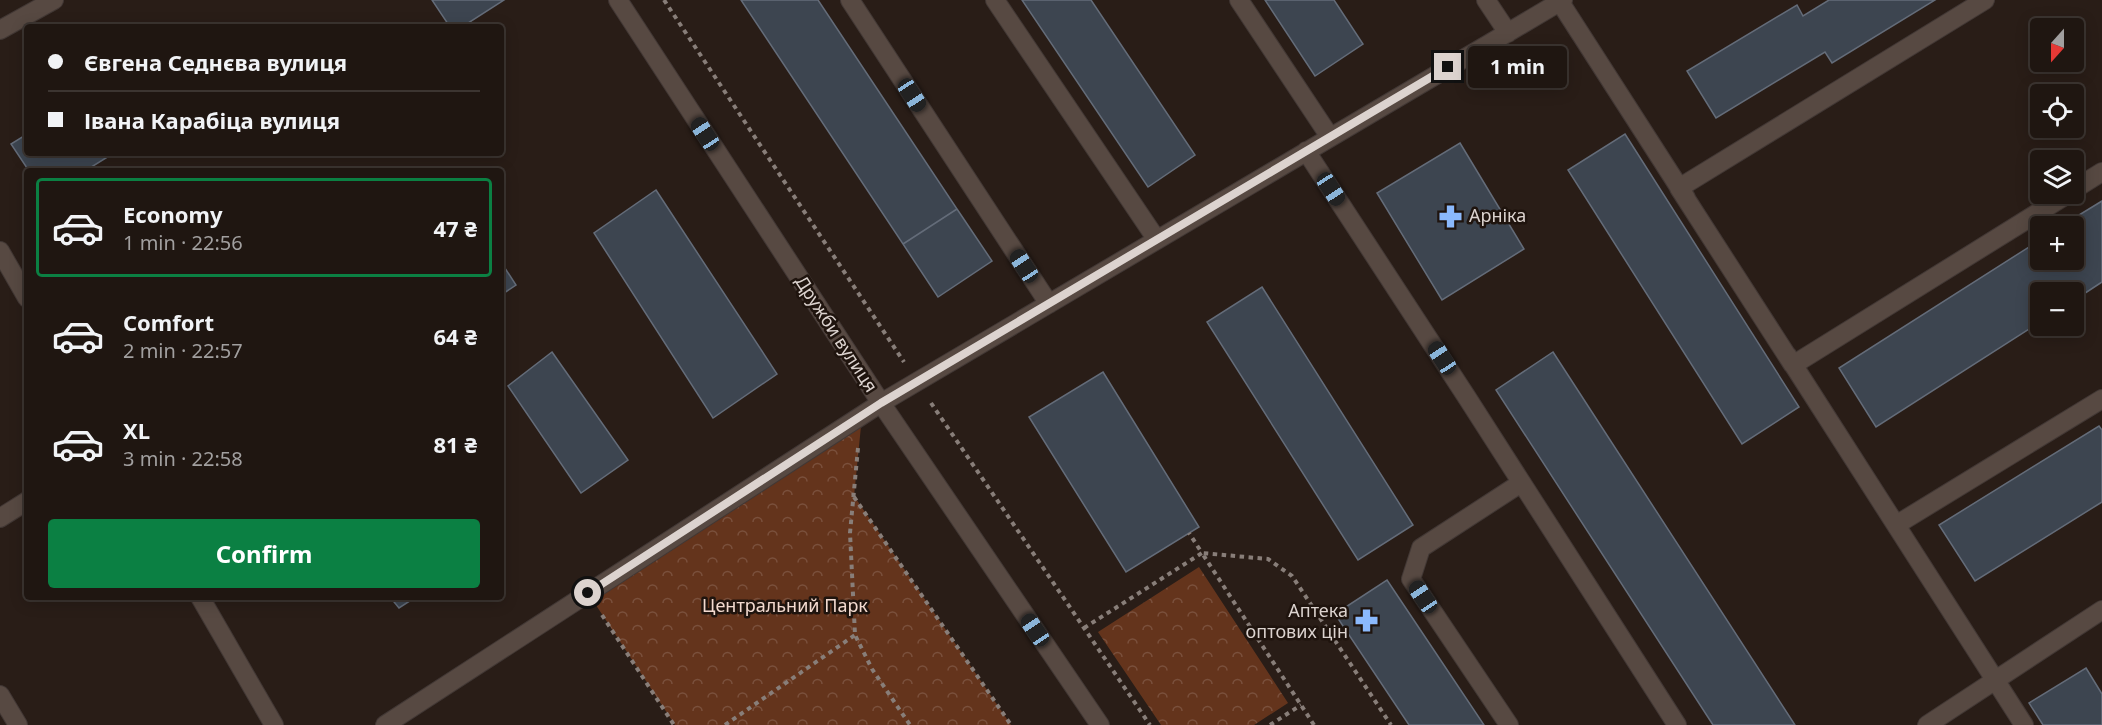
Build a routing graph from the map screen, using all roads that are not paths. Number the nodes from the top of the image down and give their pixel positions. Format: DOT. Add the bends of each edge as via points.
graph roads {
  1 [pos="54,0"];
  2 [pos="618,0"];
  3 [pos="850,0"];
  4 [pos="995,0"];
  5 [pos="1239,0"];
  6 [pos="1486,0"];
  7 [pos="1986,0"];
  8 [pos="1561,1"];
  9 [pos="0,30"];
  10 [pos="1508,33"];
  11 [pos="1330,137"];
  12 [pos="1306,151"];
  13 [pos="2102,172"];
  14 [pos="2084,183"];
  15 [pos="1679,188"];
  16 [pos="2052,204"];
  17 [pos="1157,240"];
  18 [pos="0,251"];
  19 [pos="24,292"];
  20 [pos="1049,304"];
  21 [pos="1793,365"];
  22 [pos="2102,399"];
  23 [pos="881,403"];
  24 [pos="1521,483"];
  25 [pos="24,503"];
  26 [pos="0,518"];
  27 [pos="1896,525"];
  28 [pos="202,600"];
  29 [pos="2102,610"];
  30 [pos="1996,680"];
  31 [pos="0,695"];
  32 [pos="18,725"];
  33 [pos="274,725"];
  34 [pos="385,725"];
  35 [pos="1100,725"];
  36 [pos="1509,725"];
  37 [pos="1677,725"];
  38 [pos="1927,725"];
  39 [pos="2024,725"];
  1 -- 9 [label="street"];
  2 -- 23 [label="street, Дружби вулиця"];
  3 -- 20 [label="street"];
  4 -- 17 [label="street"];
  5 -- 11 [label="street"];
  6 -- 10 [label="street"];
  7 -- 15 [label="street"];
  8 -- 10 [label="street"];
  8 -- 15 [label="street"];
  10 -- 11 [label="street"];
  11 -- 12 [label="street"];
  12 -- 17 [label="street"];
  12 -- 24 [label="street"];
  13 -- 14 [label="street"];
  15 -- 21 [label="street"];
  16 -- 21 [label="street"];
  17 -- 20 [label="street"];
  18 -- 19 [label="street"];
  20 -- 23 [label="street"];
  21 -- 27 [label="street"];
  22 -- 27 [label="street"];
  23 -- 34 [label="street"];
  23 -- 35 [label="street, Дружби вулиця"];
  24 -- 36 [label="street" via="1421,548 1411,579"];
  24 -- 37 [label="street"];
  25 -- 26 [label="street"];
  27 -- 30 [label="street"];
  28 -- 33 [label="street"];
  29 -- 30 [label="street"];
  30 -- 38 [label="street"];
  30 -- 39 [label="street"];
  31 -- 32 [label="street"];
}
